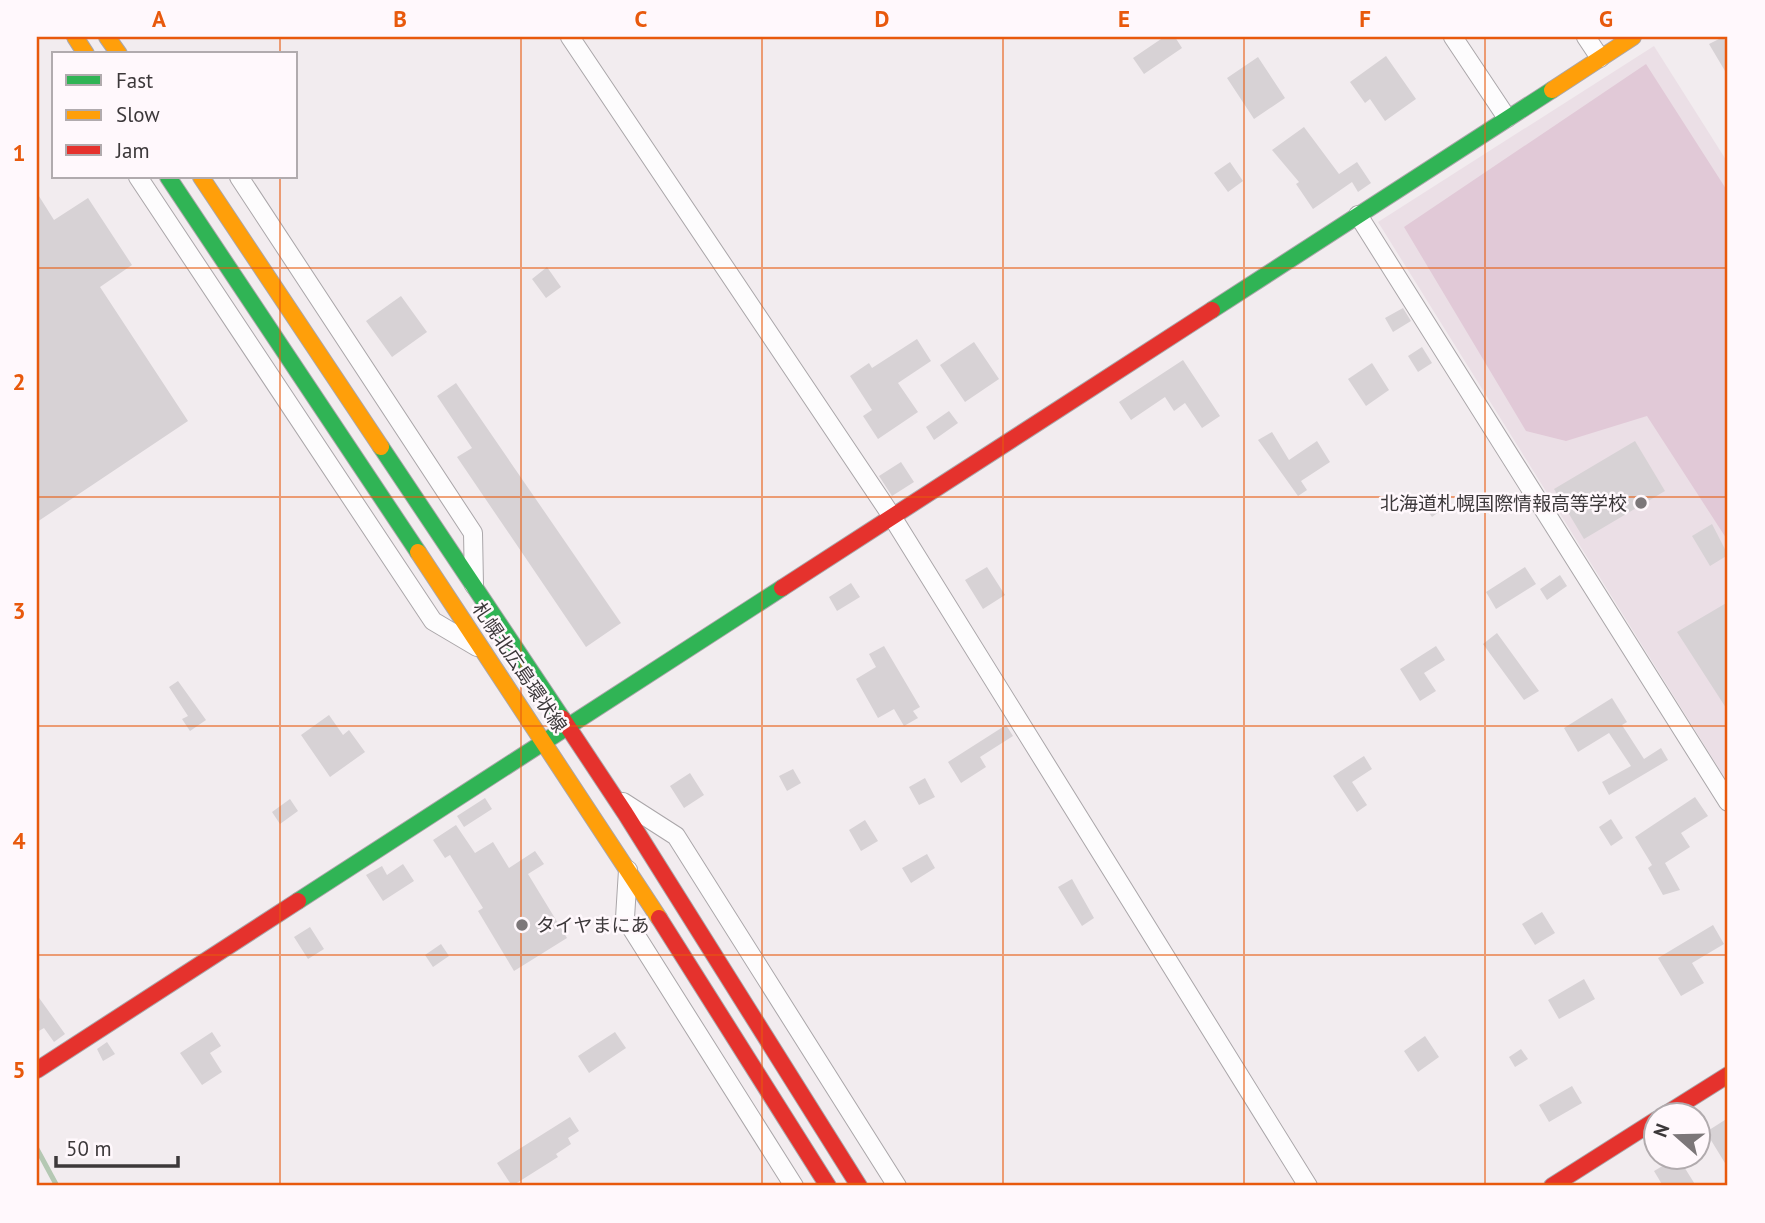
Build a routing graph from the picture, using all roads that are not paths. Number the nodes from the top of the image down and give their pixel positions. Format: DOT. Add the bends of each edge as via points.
graph roads {
  1 [pos="75,37"];
  2 [pos="108,37"];
  3 [pos="570,37"];
  4 [pos="1453,37"];
  5 [pos="1586,37"];
  6 [pos="1633,37"];
  7 [pos="85,52"];
  8 [pos="118,52"];
  9 [pos="131,52"];
  10 [pos="1600,58"];
  11 [pos="1507,118"];
  12 [pos="139,178"];
  13 [pos="169,178"];
  14 [pos="202,178"];
  15 [pos="240,178"];
  16 [pos="1358,215"];
  17 [pos="891,515"];
  18 [pos="474,585"];
  19 [pos="483,650"];
  20 [pos="568,726"];
  21 [pos="545,742"];
  22 [pos="614,796"];
  23 [pos="1728,802"];
  24 [pos="628,870"];
  25 [pos="37,1070"];
  26 [pos="1728,1075"];
  27 [pos="1689,1100"];
  28 [pos="1642,1129"];
  29 [pos="794,1186"];
  30 [pos="828,1186"];
  31 [pos="859,1186"];
  32 [pos="897,1186"];
  33 [pos="1308,1186"];
  34 [pos="1552,1186"];
  1 -- 7 [label="main road"];
  2 -- 8 [label="main road"];
  2 -- 9 [label="street"];
  3 -- 17 [label="street"];
  4 -- 11 [label="street"];
  5 -- 10 [label="street"];
  6 -- 10 [label="main road"];
  10 -- 11 [label="main road"];
  11 -- 16 [label="main road"];
  12 -- 19 [label="street" via="433,621"];
  13 -- 19 [label="main road, 札幌北広島環状線"];
  14 -- 18 [label="main road, 札幌北広島環状線"];
  15 -- 18 [label="street" via="473,533"];
  16 -- 17 [label="main road"];
  16 -- 23 [label="street"];
  17 -- 20 [label="main road"];
  17 -- 33 [label="street"];
  18 -- 20 [label="main road, 札幌北広島環状線"];
  19 -- 21 [label="main road, 札幌北広島環状線"];
  20 -- 21 [label="main road"];
  20 -- 22 [label="main road, 札幌北広島環状線"];
  21 -- 24 [label="main road, 札幌北広島環状線"];
  21 -- 25 [label="main road"];
  22 -- 31 [label="main road, 札幌北広島環状線"];
  22 -- 32 [label="street" via="676,836"];
  24 -- 29 [label="street" via="625,918"];
  24 -- 30 [label="main road, 札幌北広島環状線"];
  26 -- 27 [label="main road"];
  28 -- 34 [label="main road"];
}
